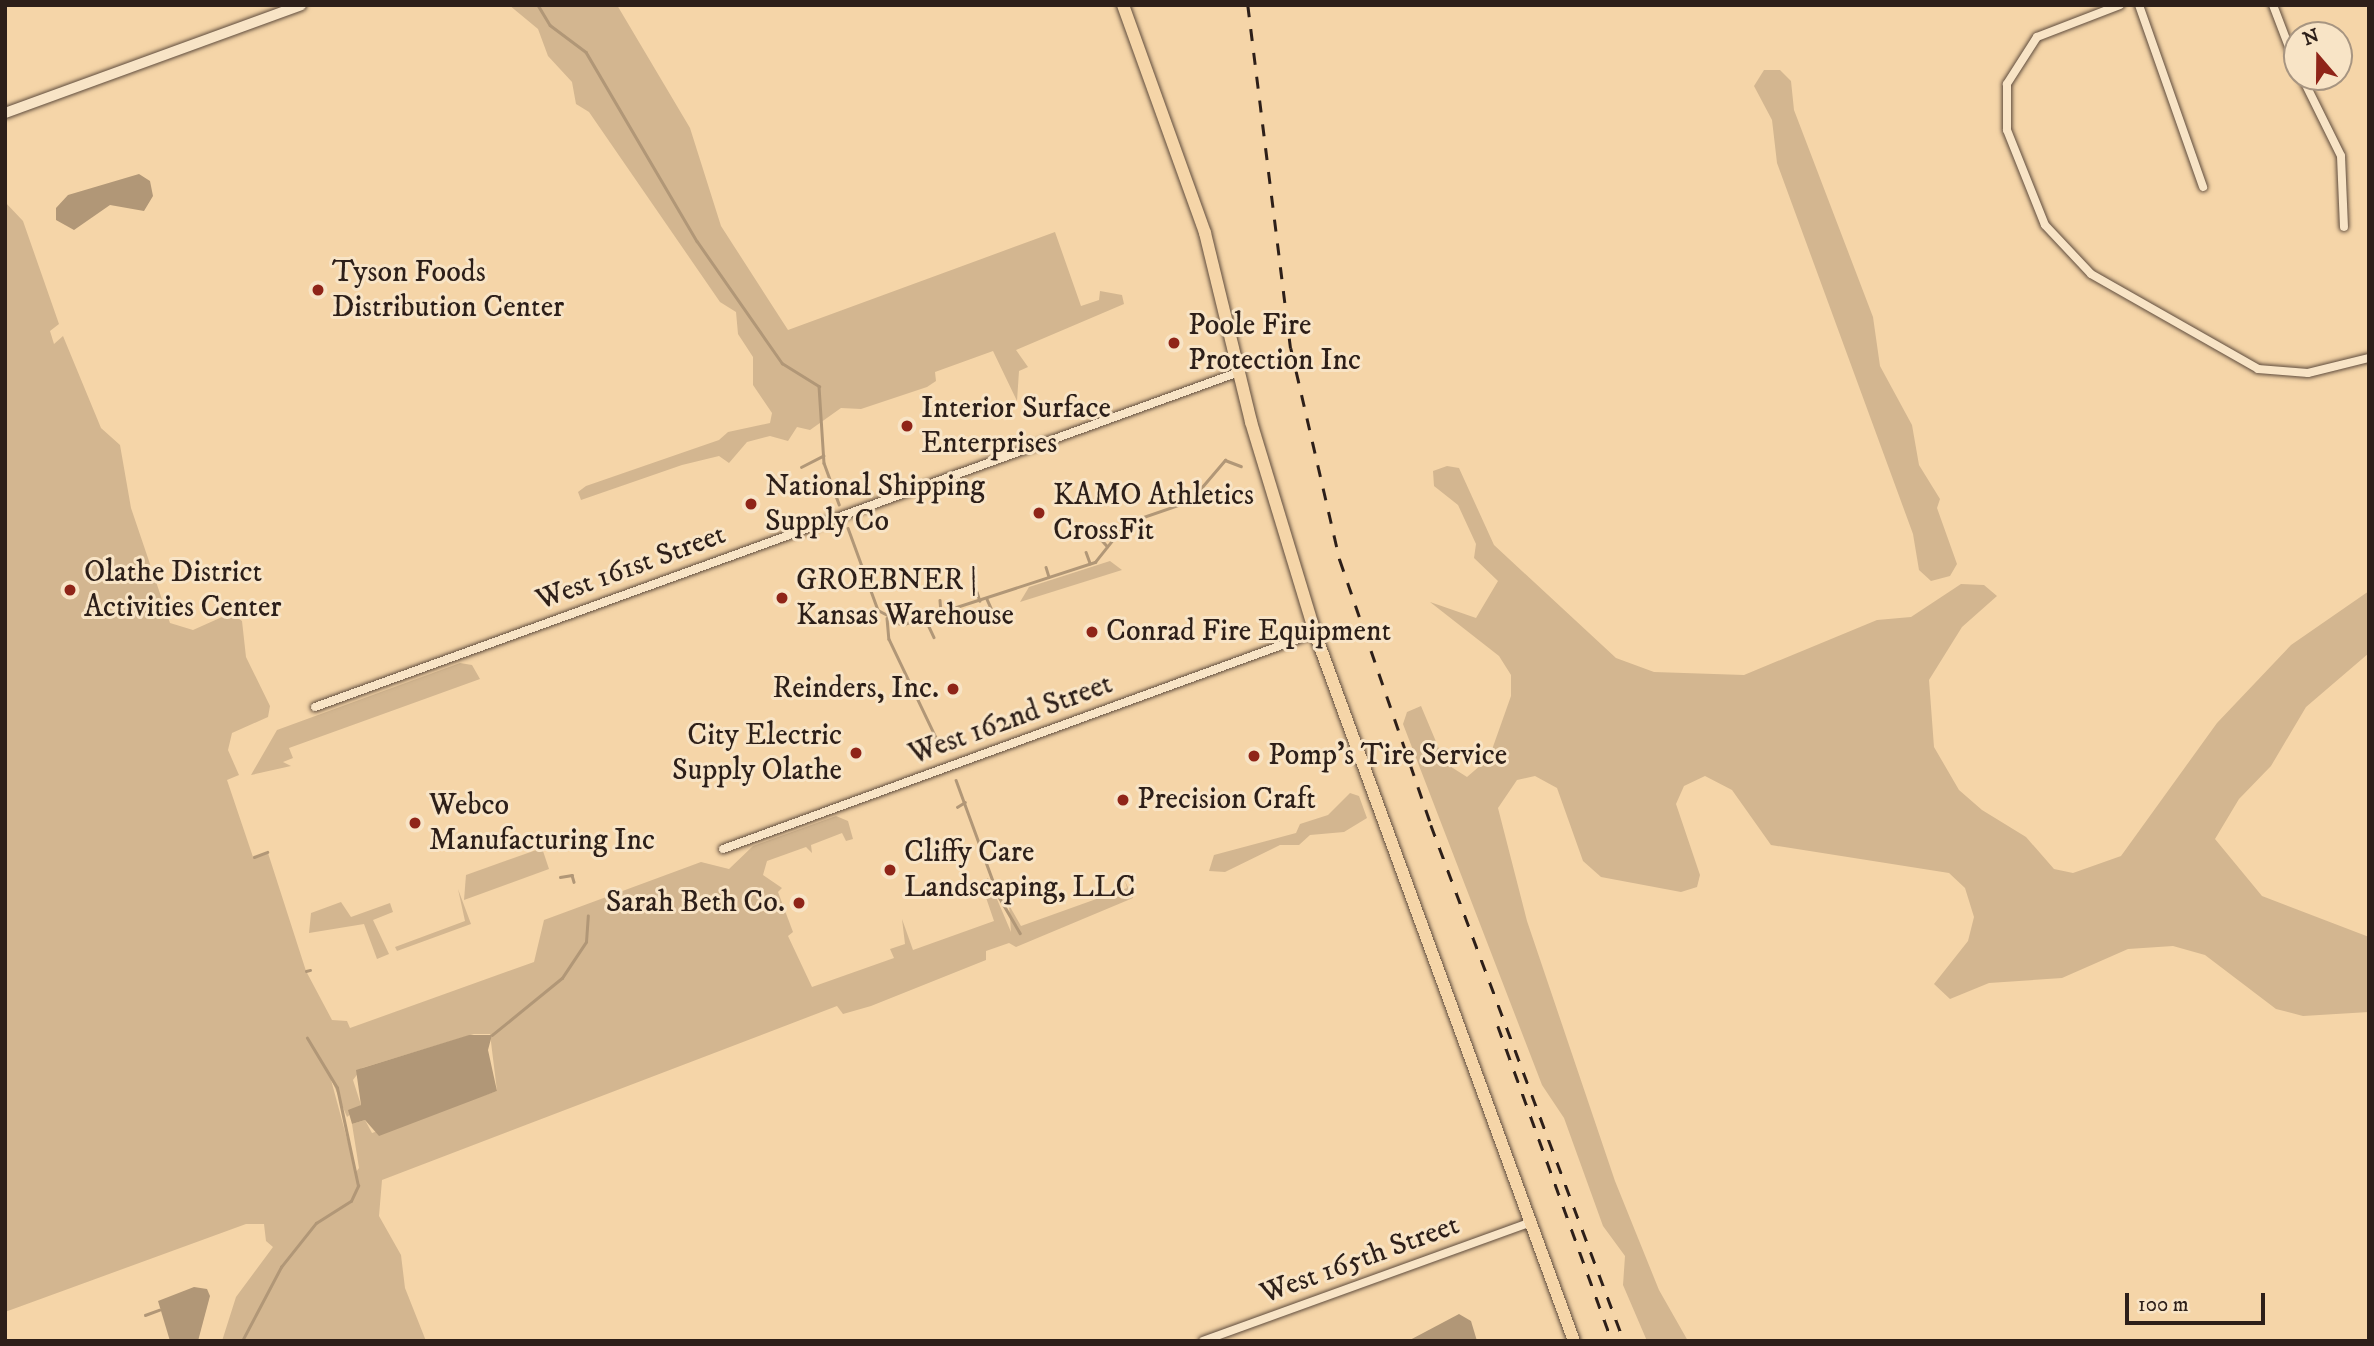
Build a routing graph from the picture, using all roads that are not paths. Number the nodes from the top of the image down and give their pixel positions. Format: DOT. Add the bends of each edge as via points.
graph roads {
  1 [pos="301,5"];
  2 [pos="1123,5"];
  3 [pos="2120,5"];
  4 [pos="2139,5"];
  5 [pos="2273,5"];
  6 [pos="2283,31"];
  7 [pos="2309,91"];
  8 [pos="5,113"];
  9 [pos="2203,187"];
  10 [pos="2344,228"];
  11 [pos="2369,358"];
  12 [pos="1238,372"];
  13 [pos="1315,633"];
  14 [pos="314,707"];
  15 [pos="723,849"];
  16 [pos="1531,1223"];
  17 [pos="1203,1341"];
  18 [pos="1574,1341"];
  1 -- 8 [label="street"];
  2 -- 12 [label="highway" via="1205,233"];
  3 -- 11 [label="street" via="2049,30 2013,69 2007,130 2045,225 2084,268 2258,369 2308,373"];
  4 -- 9 [label="street"];
  5 -- 6 [label="street"];
  7 -- 10 [label="street" via="2341,156"];
  12 -- 13 [label="highway"];
  12 -- 14 [label="street, West 161st Street"];
  13 -- 15 [label="street, West 162nd Street"];
  13 -- 16 [label="highway"];
  16 -- 17 [label="street, West 165th Street"];
  16 -- 18 [label="highway"];
}
